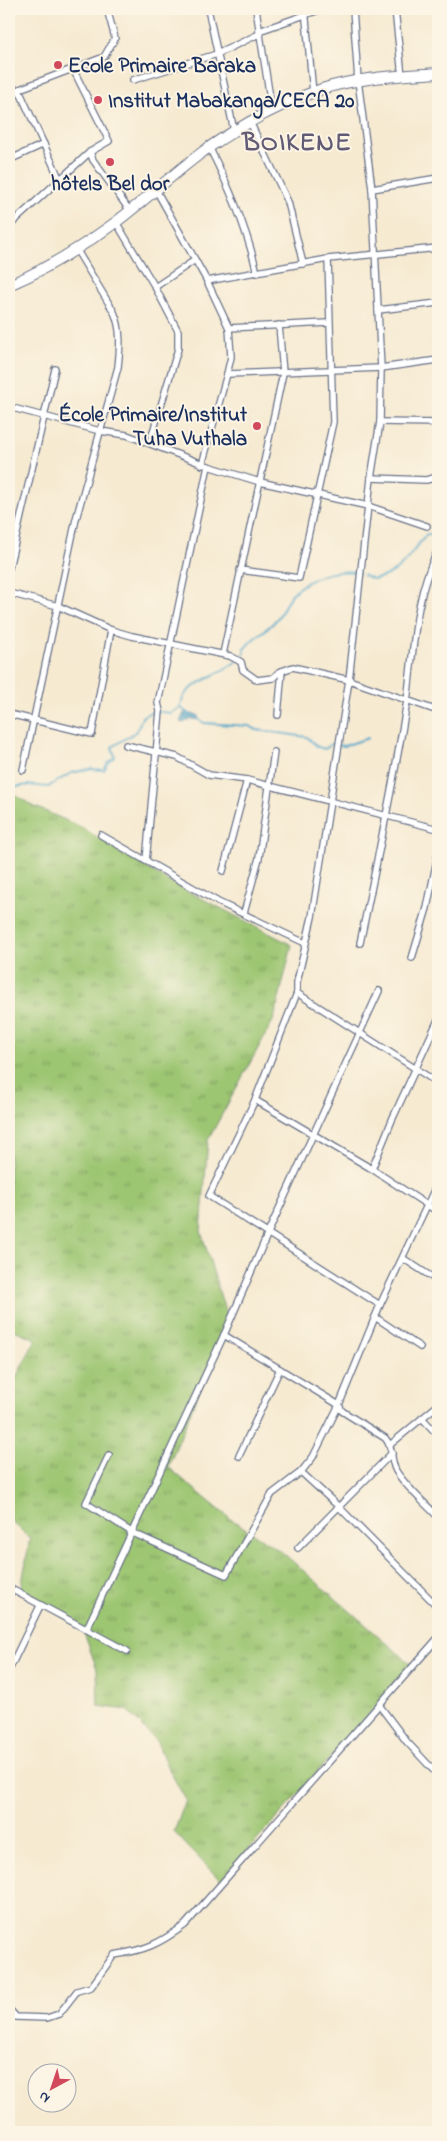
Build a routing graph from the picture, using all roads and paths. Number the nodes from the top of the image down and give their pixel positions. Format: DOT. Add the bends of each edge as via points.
graph roads {
  1 [pos="107,9"];
  2 [pos="208,9"];
  3 [pos="256,9"];
  4 [pos="322,9"];
  5 [pos="353,9"];
  6 [pos="396,9"];
  7 [pos="305,11"];
  8 [pos="259,32"];
  9 [pos="217,54"];
  10 [pos="73,69"];
  11 [pos="438,73"];
  12 [pos="402,76"];
  13 [pos="133,80"];
  14 [pos="358,80"];
  15 [pos="19,90"];
  16 [pos="313,93"];
  17 [pos="9,94"];
  18 [pos="272,111"];
  19 [pos="250,122"];
  20 [pos="234,132"];
  21 [pos="44,144"];
  22 [pos="209,147"];
  23 [pos="90,152"];
  24 [pos="9,160"];
  25 [pos="438,178"];
  26 [pos="60,180"];
  27 [pos="372,189"];
  28 [pos="156,190"];
  29 [pos="130,211"];
  30 [pos="116,222"];
  31 [pos="9,226"];
  32 [pos="438,248"];
  33 [pos="76,249"];
  34 [pos="375,253"];
  35 [pos="328,259"];
  36 [pos="195,260"];
  37 [pos="303,264"];
  38 [pos="257,273"];
  39 [pos="207,281"];
  40 [pos="9,285"];
  41 [pos="155,287"];
  42 [pos="438,303"];
  43 [pos="378,310"];
  44 [pos="329,323"];
  45 [pos="279,325"];
  46 [pos="229,328"];
  47 [pos="438,360"];
  48 [pos="381,368"];
  49 [pos="55,369"];
  50 [pos="331,371"];
  51 [pos="283,372"];
  52 [pos="227,374"];
  53 [pos="9,407"];
  54 [pos="43,416"];
  55 [pos="380,422"];
  56 [pos="438,423"];
  57 [pos="100,431"];
  58 [pos="150,442"];
  59 [pos="205,466"];
  60 [pos="371,478"];
  61 [pos="438,478"];
  62 [pos="260,482"];
  63 [pos="318,494"];
  64 [pos="368,506"];
  65 [pos="427,526"];
  66 [pos="438,550"];
  67 [pos="9,568"];
  68 [pos="240,570"];
  69 [pos="9,593"];
  70 [pos="58,606"];
  71 [pos="111,630"];
  72 [pos="170,643"];
  73 [pos="223,654"];
  74 [pos="282,671"];
  75 [pos="349,680"];
  76 [pos="407,700"];
  77 [pos="438,711"];
  78 [pos="9,714"];
  79 [pos="278,715"];
  80 [pos="34,719"];
  81 [pos="126,745"];
  82 [pos="155,752"];
  83 [pos="274,752"];
  84 [pos="23,770"];
  85 [pos="247,780"];
  86 [pos="270,785"];
  87 [pos="330,801"];
  88 [pos="387,816"];
  89 [pos="438,830"];
  90 [pos="101,835"];
  91 [pos="438,855"];
  92 [pos="146,860"];
  93 [pos="223,870"];
  94 [pos="244,914"];
  95 [pos="305,942"];
  96 [pos="360,943"];
  97 [pos="412,958"];
  98 [pos="379,991"];
  99 [pos="297,993"];
  100 [pos="438,1020"];
  101 [pos="360,1034"];
  102 [pos="416,1068"];
  103 [pos="438,1083"];
  104 [pos="255,1100"];
  105 [pos="313,1135"];
  106 [pos="372,1169"];
  107 [pos="438,1182"];
  108 [pos="428,1205"];
  109 [pos="438,1212"];
  110 [pos="268,1233"];
  111 [pos="404,1259"];
  112 [pos="438,1280"];
  113 [pos="380,1305"];
  114 [pos="375,1317"];
  115 [pos="224,1335"];
  116 [pos="420,1347"];
  117 [pos="280,1369"];
  118 [pos="438,1404"];
  119 [pos="339,1405"];
  120 [pos="422,1418"];
  121 [pos="438,1435"];
  122 [pos="391,1444"];
  123 [pos="392,1453"];
  124 [pos="109,1456"];
  125 [pos="239,1456"];
  126 [pos="301,1472"];
  127 [pos="339,1506"];
  128 [pos="438,1517"];
  129 [pos="133,1533"];
  130 [pos="298,1548"];
  131 [pos="11,1589"];
  132 [pos="40,1606"];
  133 [pos="438,1607"];
  134 [pos="87,1628"];
  135 [pos="438,1638"];
  136 [pos="127,1651"];
  137 [pos="9,1670"];
  138 [pos="379,1705"];
  139 [pos="437,1772"];
  140 [pos="9,2009"];
  1 -- 10 [label="street" via="115,38 104,57"];
  2 -- 9 [label="street"];
  3 -- 8 [label="street"];
  4 -- 7 [label="street"];
  5 -- 14 [label="street"];
  6 -- 12 [label="street"];
  7 -- 8 [label="street"];
  7 -- 16 [label="street"];
  8 -- 9 [label="street"];
  8 -- 18 [label="street"];
  9 -- 13 [label="street"];
  9 -- 20 [label="street"];
  10 -- 15 [label="street"];
  10 -- 23 [label="street" via="109,140"];
  11 -- 12 [label="highway"];
  12 -- 14 [label="highway"];
  14 -- 16 [label="highway"];
  14 -- 27 [label="street"];
  15 -- 17 [label="street"];
  15 -- 21 [label="street"];
  16 -- 18 [label="highway"];
  18 -- 19 [label="highway"];
  19 -- 20 [label="highway"];
  19 -- 37 [label="street" via="288,202"];
  20 -- 22 [label="highway"];
  21 -- 24 [label="street"];
  21 -- 26 [label="street"];
  22 -- 28 [label="highway"];
  22 -- 38 [label="street" via="227,182"];
  23 -- 26 [label="street"];
  23 -- 29 [label="street"];
  25 -- 27 [label="street"];
  26 -- 31 [label="street"];
  27 -- 34 [label="street"];
  28 -- 29 [label="highway"];
  28 -- 36 [label="street"];
  29 -- 30 [label="highway"];
  30 -- 33 [label="highway"];
  30 -- 41 [label="street"];
  32 -- 34 [label="street"];
  33 -- 40 [label="highway"];
  33 -- 57 [label="street" via="118,320 121,345 118,367"];
  34 -- 35 [label="street"];
  34 -- 43 [label="street"];
  35 -- 37 [label="street"];
  35 -- 44 [label="street"];
  36 -- 39 [label="street"];
  36 -- 41 [label="street"];
  37 -- 38 [label="street"];
  38 -- 39 [label="street"];
  39 -- 46 [label="street"];
  41 -- 58 [label="street" via="178,331 178,349"];
  42 -- 43 [label="street"];
  43 -- 48 [label="street"];
  44 -- 45 [label="street"];
  44 -- 50 [label="street"];
  45 -- 46 [label="street"];
  45 -- 51 [label="street"];
  46 -- 52 [label="street"];
  47 -- 48 [label="street"];
  48 -- 50 [label="street"];
  48 -- 55 [label="street"];
  49 -- 54 [label="street"];
  50 -- 51 [label="street"];
  50 -- 63 [label="street" via="333,422"];
  51 -- 52 [label="street"];
  51 -- 62 [label="street"];
  52 -- 59 [label="street"];
  53 -- 54 [label="street"];
  54 -- 57 [label="street"];
  54 -- 67 [label="street"];
  55 -- 56 [label="street"];
  55 -- 60 [label="street"];
  57 -- 58 [label="street"];
  57 -- 70 [label="street" via="76,519"];
  58 -- 59 [label="street"];
  59 -- 62 [label="street"];
  59 -- 72 [label="street"];
  60 -- 61 [label="street"];
  60 -- 64 [label="street"];
  62 -- 63 [label="street"];
  62 -- 68 [label="street"];
  63 -- 64 [label="street"];
  63 -- 68 [label="street" via="299,578"];
  64 -- 65 [label="street"];
  64 -- 75 [label="street"];
  66 -- 76 [label="street" via="428,569 419,601"];
  68 -- 73 [label="street"];
  69 -- 70 [label="street"];
  70 -- 71 [label="street"];
  70 -- 80 [label="street"];
  71 -- 72 [label="street"];
  71 -- 80 [label="street" via="92,734"];
  72 -- 73 [label="street"];
  72 -- 82 [label="street" via="158,703 160,712"];
  73 -- 74 [label="street" via="239,661 243,670 257,680 273,678"];
  74 -- 75 [label="street" via="294,667"];
  74 -- 79 [label="street"];
  75 -- 76 [label="street"];
  75 -- 87 [label="street"];
  76 -- 77 [label="street"];
  76 -- 88 [label="street"];
  78 -- 80 [label="street"];
  80 -- 84 [label="street"];
  81 -- 82 [label="street"];
  82 -- 85 [label="street" via="177,756 209,775"];
  82 -- 92 [label="street"];
  83 -- 86 [label="street"];
  85 -- 86 [label="street"];
  85 -- 93 [label="street"];
  86 -- 87 [label="street"];
  86 -- 94 [label="street" via="259,858"];
  87 -- 88 [label="street"];
  87 -- 95 [label="street" via="312,917"];
  88 -- 89 [label="street"];
  88 -- 96 [label="street"];
  90 -- 92 [label="street"];
  91 -- 97 [label="street"];
  92 -- 94 [label="street"];
  94 -- 95 [label="street"];
  95 -- 99 [label="street"];
  98 -- 101 [label="street"];
  99 -- 101 [label="street"];
  99 -- 104 [label="street"];
  100 -- 102 [label="street"];
  101 -- 102 [label="street"];
  101 -- 105 [label="street"];
  102 -- 103 [label="street"];
  102 -- 106 [label="street"];
  104 -- 105 [label="street"];
  104 -- 110 [label="street" via="209,1196"];
  105 -- 106 [label="street"];
  105 -- 110 [label="street"];
  106 -- 108 [label="street"];
  107 -- 108 [label="street"];
  108 -- 109 [label="street"];
  108 -- 111 [label="street"];
  110 -- 113 [label="street"];
  110 -- 115 [label="street"];
  111 -- 112 [label="street"];
  111 -- 113 [label="street"];
  113 -- 114 [label="street"];
  114 -- 116 [label="street"];
  114 -- 119 [label="street"];
  115 -- 117 [label="street"];
  115 -- 129 [label="street"];
  117 -- 119 [label="street"];
  117 -- 125 [label="street"];
  118 -- 120 [label="street"];
  119 -- 122 [label="street" via="342,1412"];
  119 -- 126 [label="street" via="314,1457"];
  120 -- 121 [label="street"];
  120 -- 122 [label="street"];
  122 -- 123 [label="street"];
  123 -- 127 [label="street"];
  123 -- 128 [label="street" via="397,1474"];
  124 -- 129 [label="street" via="86,1503"];
  126 -- 127 [label="street"];
  126 -- 129 [label="street" via="272,1494 226,1575"];
  127 -- 130 [label="street"];
  127 -- 133 [label="street"];
  129 -- 134 [label="street"];
  131 -- 132 [label="street"];
  132 -- 134 [label="street"];
  132 -- 137 [label="street"];
  134 -- 136 [label="street"];
  135 -- 138 [label="street"];
  138 -- 139 [label="street" via="407,1742"];
  138 -- 140 [label="street" via="185,1925 164,1941 139,1951 114,1955 91,1987 77,1991 59,2014 47,2018 16,2018"];
}
